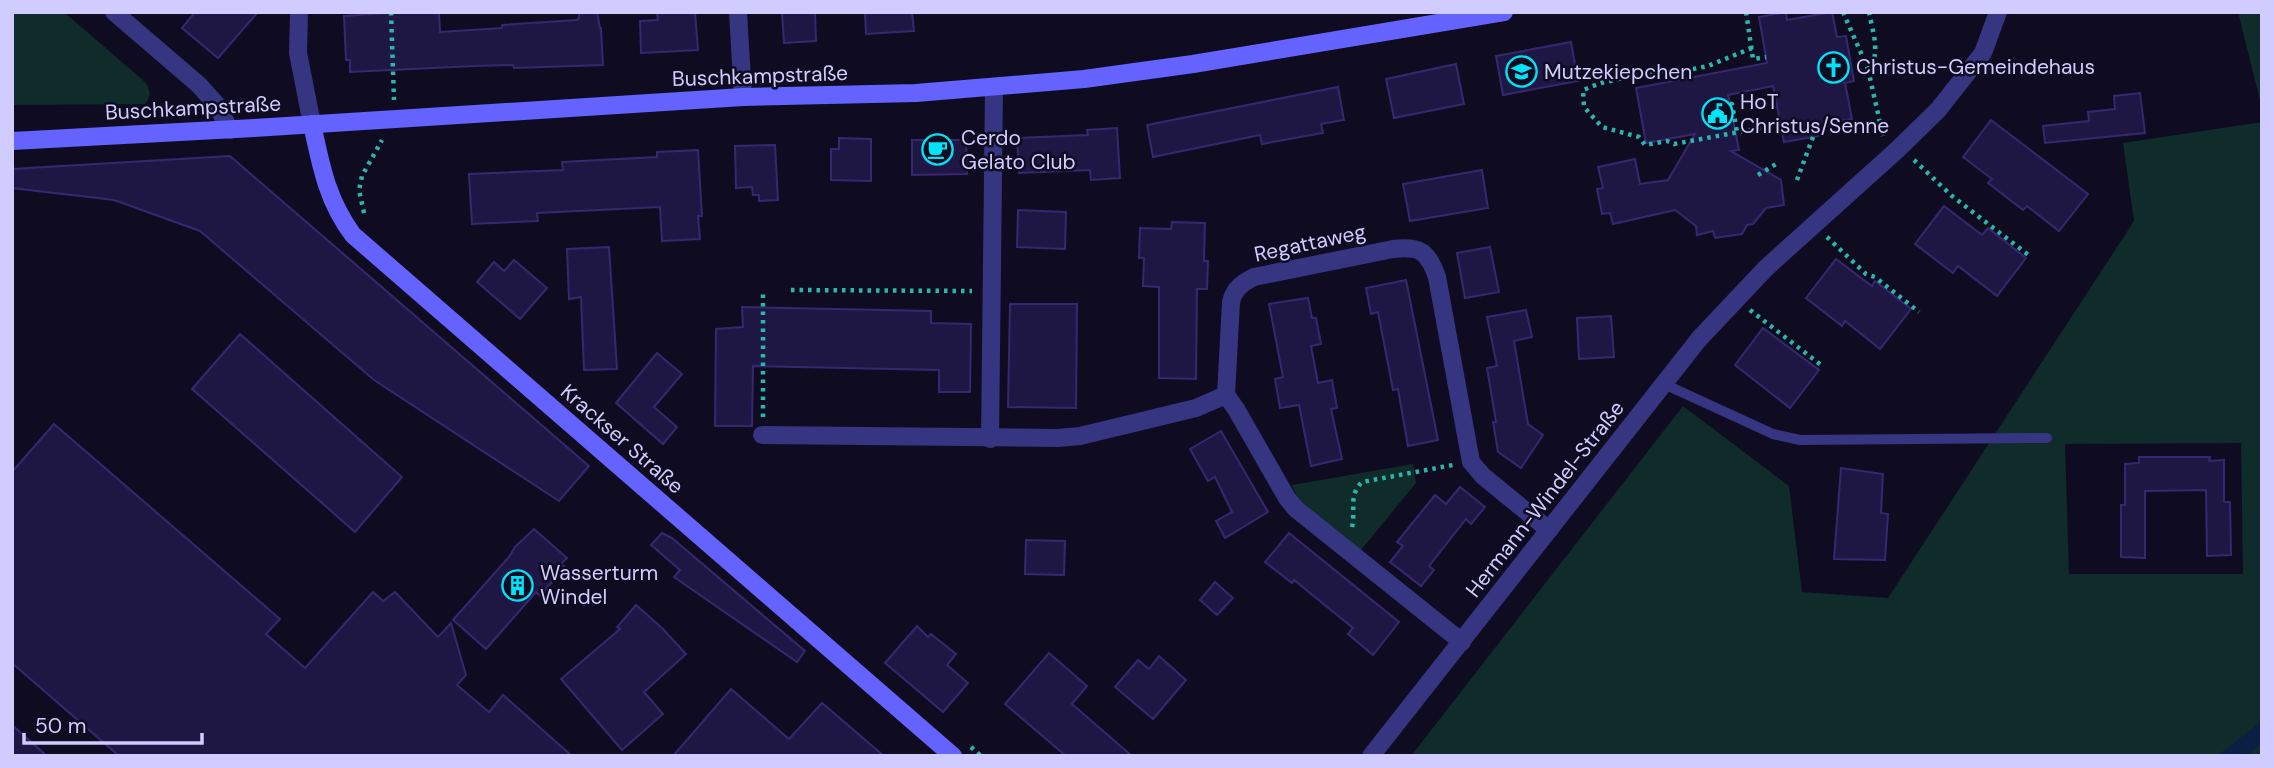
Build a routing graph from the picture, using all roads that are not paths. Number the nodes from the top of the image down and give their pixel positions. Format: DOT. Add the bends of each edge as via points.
graph roads {
  1 [pos="114,12"];
  2 [pos="299,12"];
  3 [pos="738,12"];
  4 [pos="1998,12"];
  5 [pos="1501,13"];
  6 [pos="994,88"];
  7 [pos="743,97"];
  8 [pos="312,124"];
  9 [pos="230,130"];
  10 [pos="12,141"];
  11 [pos="1664,384"];
  12 [pos="1226,395"];
  13 [pos="762,435"];
  14 [pos="2047,438"];
  15 [pos="990,439"];
  16 [pos="1549,530"];
  17 [pos="1462,642"];
  18 [pos="953,756"];
  19 [pos="1371,756"];
  1 -- 9 [label="street" via="199,85"];
  2 -- 8 [label="street" via="298,53"];
  3 -- 7 [label="street"];
  4 -- 11 [label="street, Hermann-Windel-Straße" via="1983,53 1938,110 1766,268"];
  5 -- 6 [label="main road, Buschkampstraße" via="1193,64"];
  6 -- 7 [label="main road, Buschkampstraße"];
  6 -- 15 [label="street"];
  7 -- 8 [label="main road, Buschkampstraße"];
  8 -- 9 [label="main road, Buschkampstraße"];
  8 -- 18 [label="main road, Krackser Straße" via="331,199 354,235"];
  9 -- 10 [label="main road, Buschkampstraße"];
  11 -- 14 [label="lane" via="1773,434 1800,440"];
  11 -- 16 [label="street, Hermann-Windel-Straße"];
  12 -- 15 [label="street" via="1196,408 1080,436"];
  12 -- 16 [label="street, Regattaweg" via="1231,302 1246,281 1393,249 1421,250 1432,261 1437,276 1471,462 1482,477"];
  12 -- 17 [label="street" via="1296,509"];
  13 -- 15 [label="street"];
  16 -- 17 [label="street, Hermann-Windel-Straße"];
  17 -- 19 [label="street, Hermann-Windel-Straße"];
}
